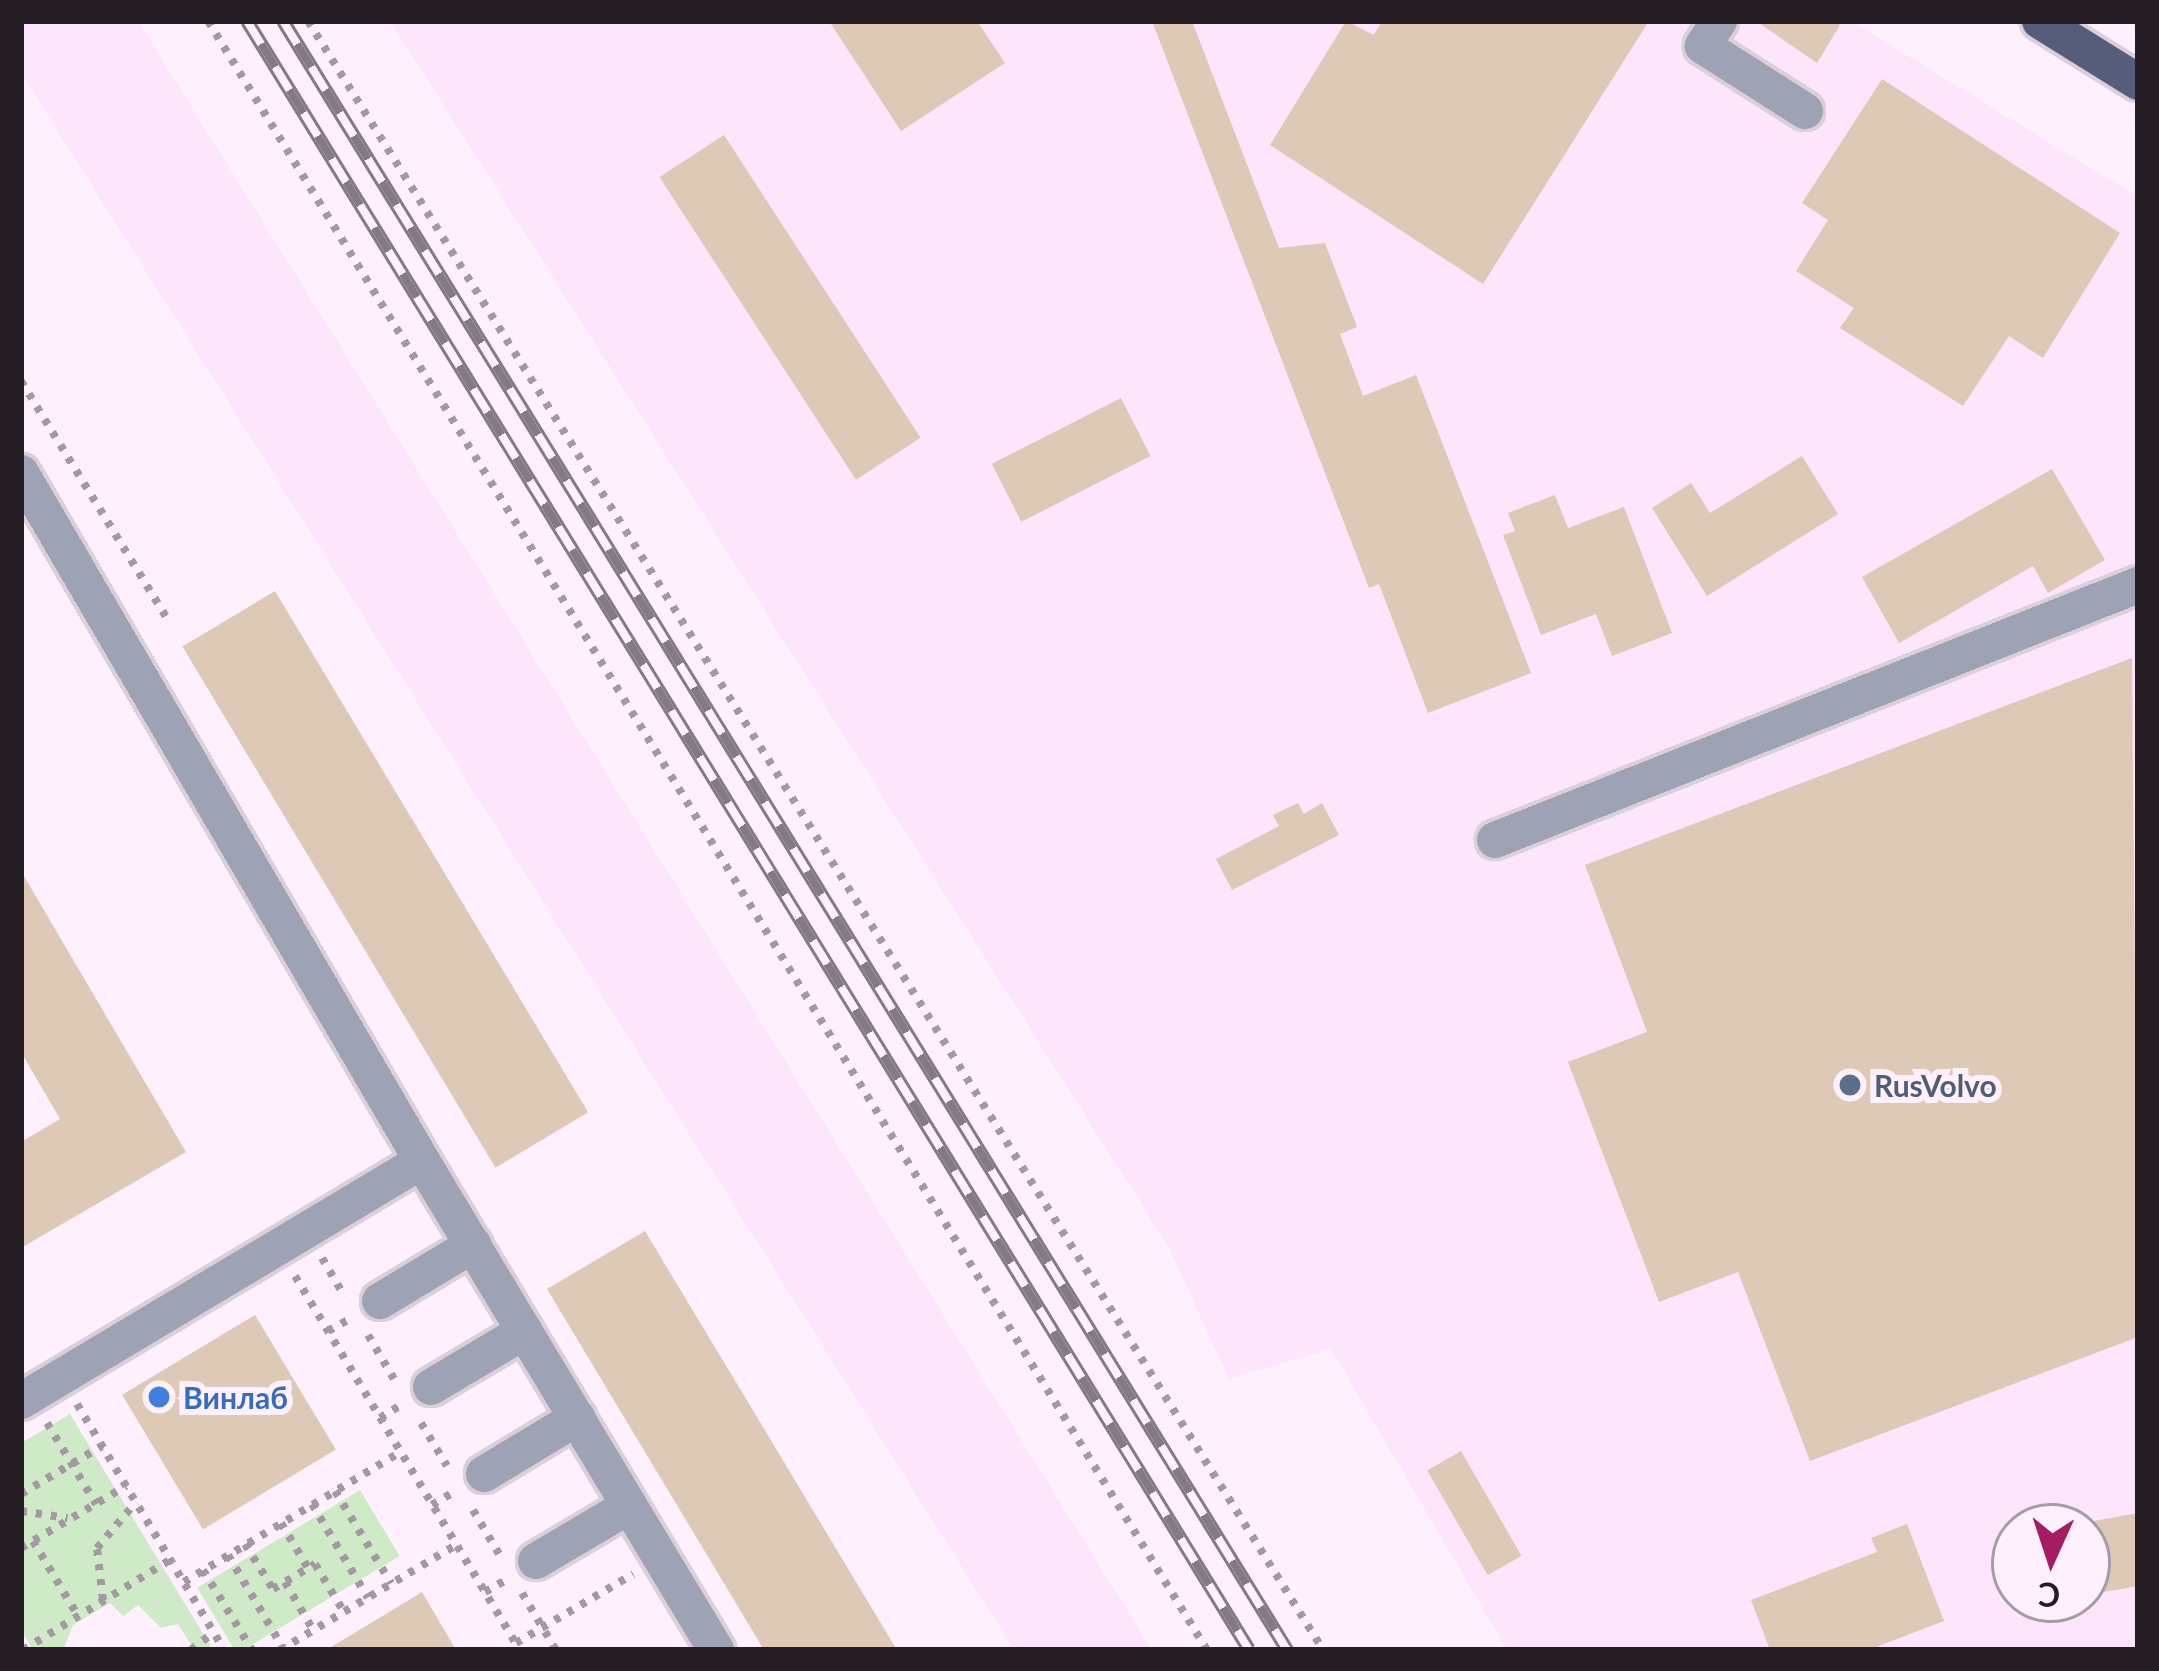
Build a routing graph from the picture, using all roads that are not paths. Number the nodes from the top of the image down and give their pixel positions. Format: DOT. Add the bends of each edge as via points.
graph roads {
  1 [pos="1719,21"];
  2 [pos="2040,21"];
  3 [pos="2138,82"];
  4 [pos="1805,111"];
  5 [pos="21,472"];
  6 [pos="2138,586"];
  7 [pos="1495,840"];
  8 [pos="422,1161"];
  9 [pos="473,1245"];
  10 [pos="380,1301"];
  11 [pos="525,1331"];
  12 [pos="431,1387"];
  13 [pos="32,1409"];
  14 [pos="577,1418"];
  15 [pos="484,1474"];
  16 [pos="629,1506"];
  17 [pos="536,1561"];
  18 [pos="716,1650"];
  1 -- 4 [label="lane" via="1703,46"];
  2 -- 3 [label="main road"];
  5 -- 8 [label="lane"];
  6 -- 7 [label="lane"];
  8 -- 9 [label="lane"];
  8 -- 13 [label="lane" via="61,1378"];
  9 -- 10 [label="lane"];
  9 -- 11 [label="lane"];
  11 -- 12 [label="lane"];
  11 -- 14 [label="lane"];
  14 -- 15 [label="lane"];
  14 -- 16 [label="lane"];
  16 -- 17 [label="lane"];
  16 -- 18 [label="lane"];
}
